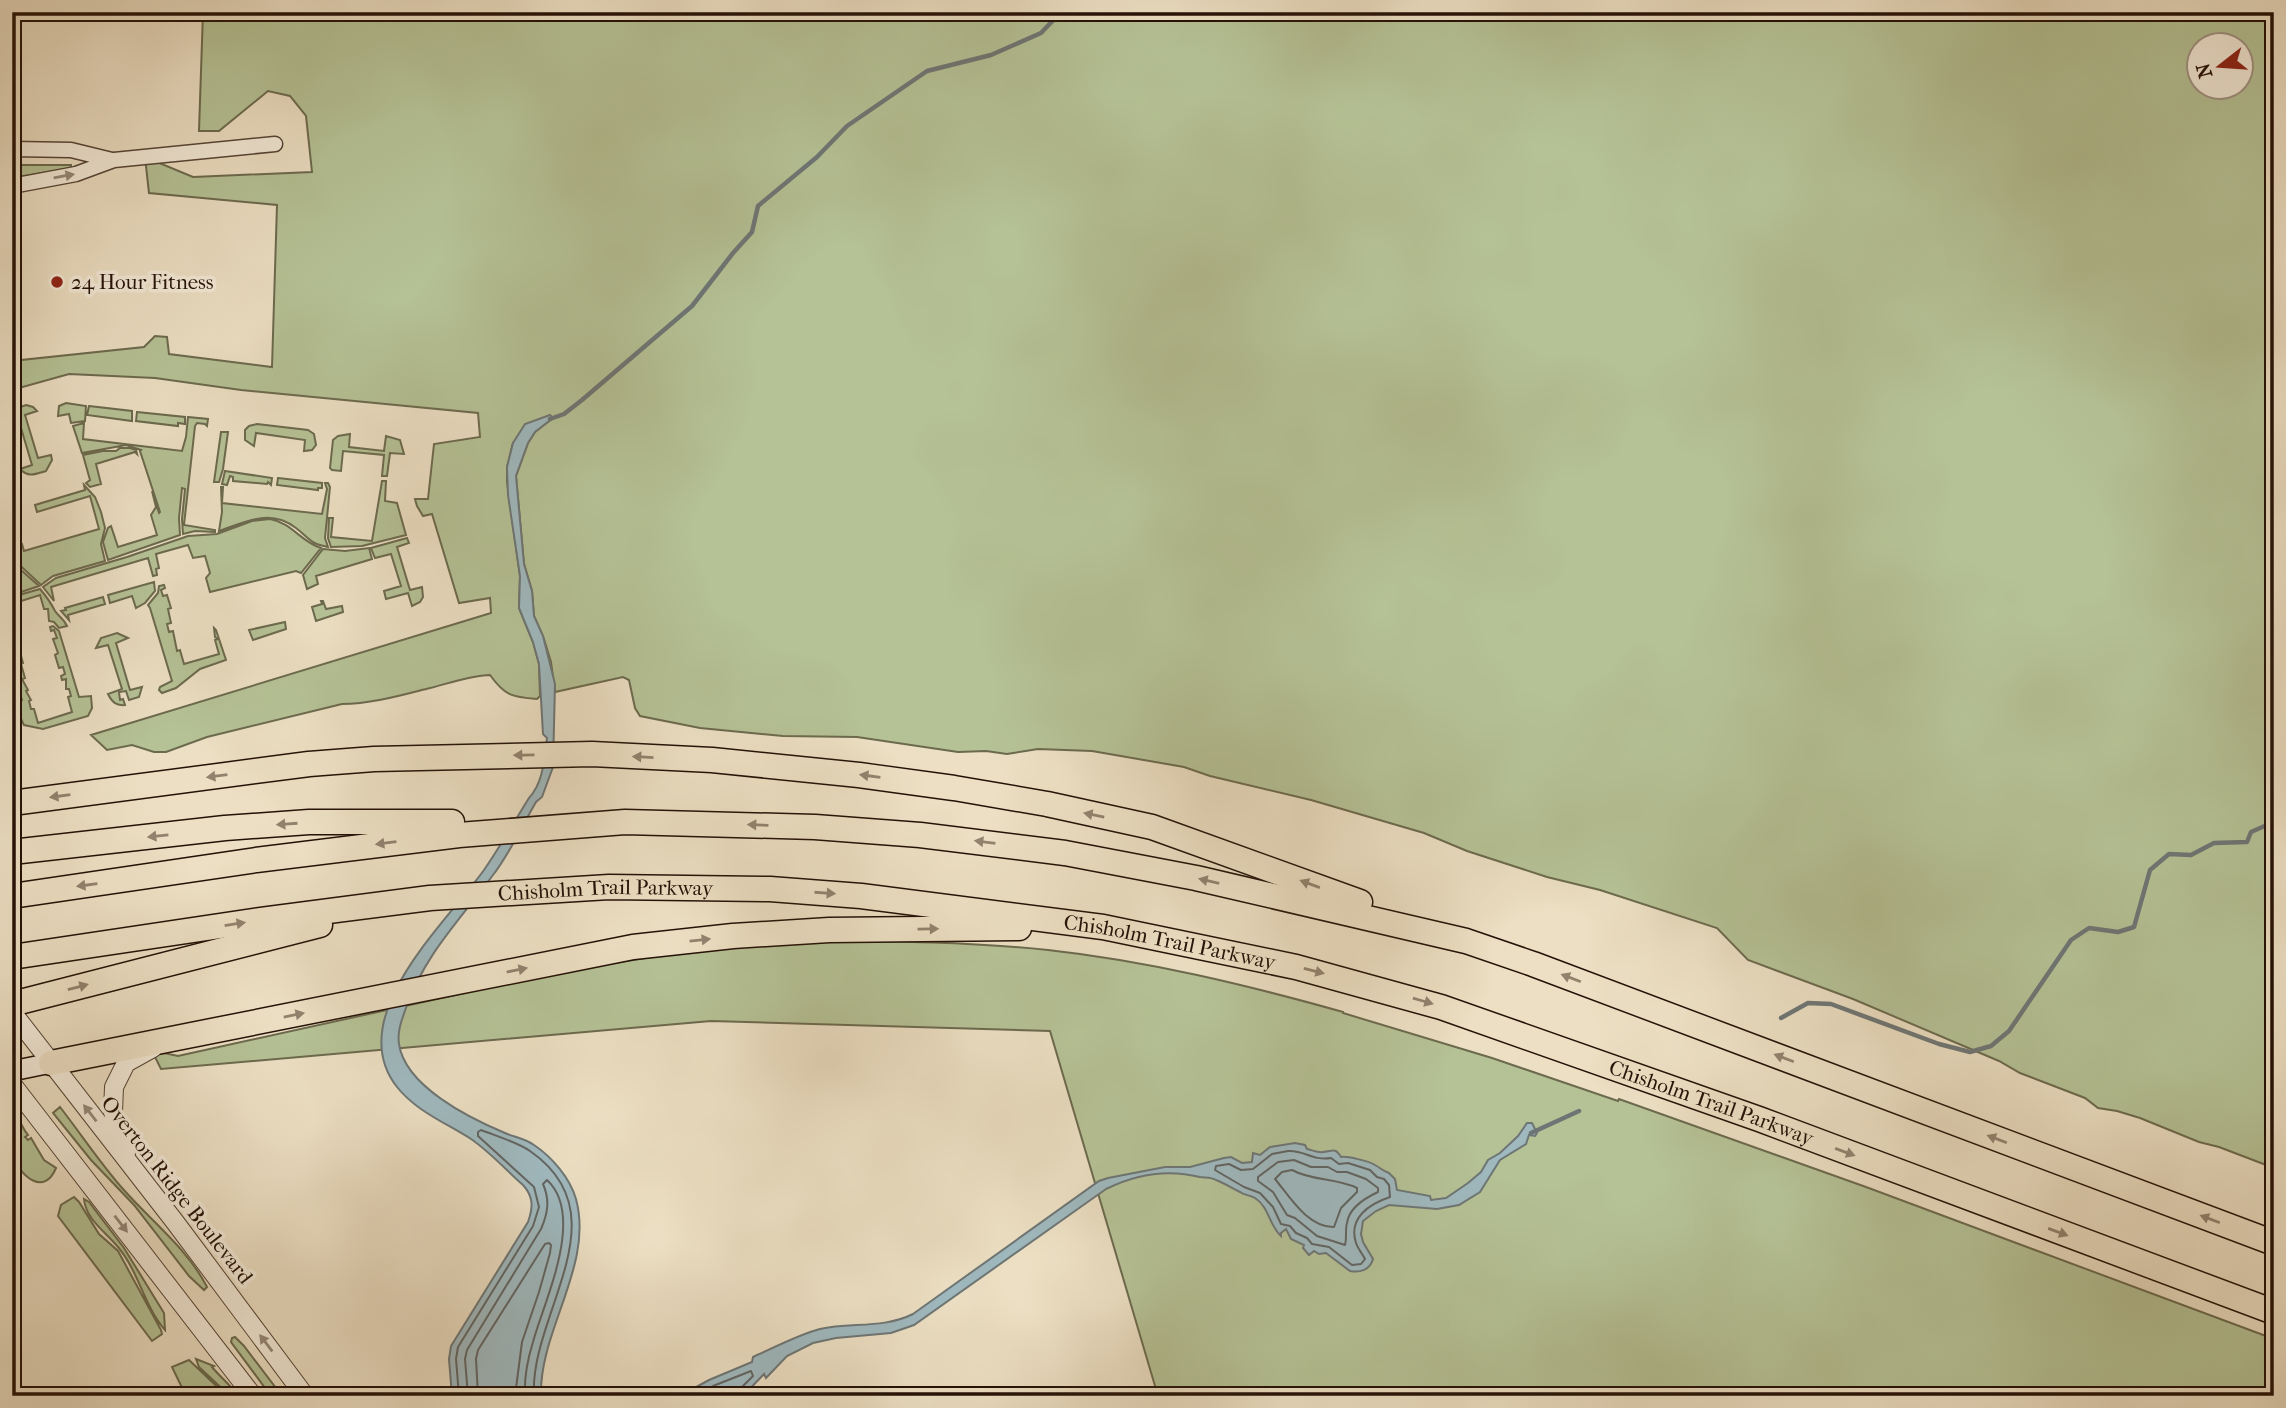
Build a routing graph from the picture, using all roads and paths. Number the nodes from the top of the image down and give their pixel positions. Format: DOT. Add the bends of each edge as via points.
graph roads {
  1 [pos="275,144"];
  2 [pos="12,149"];
  3 [pos="114,160"];
  4 [pos="12,186"];
  5 [pos="12,803"];
  6 [pos="625,822"];
  7 [pos="12,852"];
  8 [pos="12,896"];
  9 [pos="430,898"];
  10 [pos="1103,926"];
  11 [pos="1466,941"];
  12 [pos="12,957"];
  13 [pos="12,1004"];
  14 [pos="12,1012"];
  15 [pos="169,1039"];
  16 [pos="51,1063"];
  17 [pos="12,1071"];
  18 [pos="12,1084"];
  19 [pos="129,1163"];
  20 [pos="2274,1243"];
  21 [pos="2274,1312"];
  22 [pos="253,1396"];
  23 [pos="305,1396"];
  1 -- 3 [label="street"];
  2 -- 3 [label="street" via="71,150"];
  4 -- 3 [label="street, one-way" via="76,174"];
  11 -- 5 [label="highway, one-way" via="1152,827 954,788 712,760 592,754 309,764"];
  6 -- 7 [label="highway, one-way" via="309,822"];
  6 -- 8 [label="highway, one-way" via="328,850"];
  11 -- 6 [label="highway, one-way" via="1196,878 1065,853 815,827"];
  9 -- 10 [label="highway, Chisholm Trail Parkway, one-way" via="543,890 769,889"];
  12 -- 9 [label="highway, Chisholm Trail Parkway, one-way"];
  13 -- 9 [label="highway, one-way"];
  15 -- 10 [label="highway, one-way" via="633,947 829,930"];
  10 -- 21 [label="highway, Chisholm Trail Parkway, one-way" via="1296,967 1466,1015"];
  20 -- 11 [label="highway, one-way"];
  14 -- 16 [label="street, Overton Ridge Boulevard"];
  15 -- 16 [label="highway"];
  15 -- 19 [label="street" via="126,1063 114,1087 113,1112"];
  16 -- 17 [label="main road"];
  19 -- 16 [label="street, Overton Ridge Boulevard, one-way"];
  18 -- 22 [label="street, one-way"];
  23 -- 19 [label="street, Overton Ridge Boulevard, one-way"];
}
